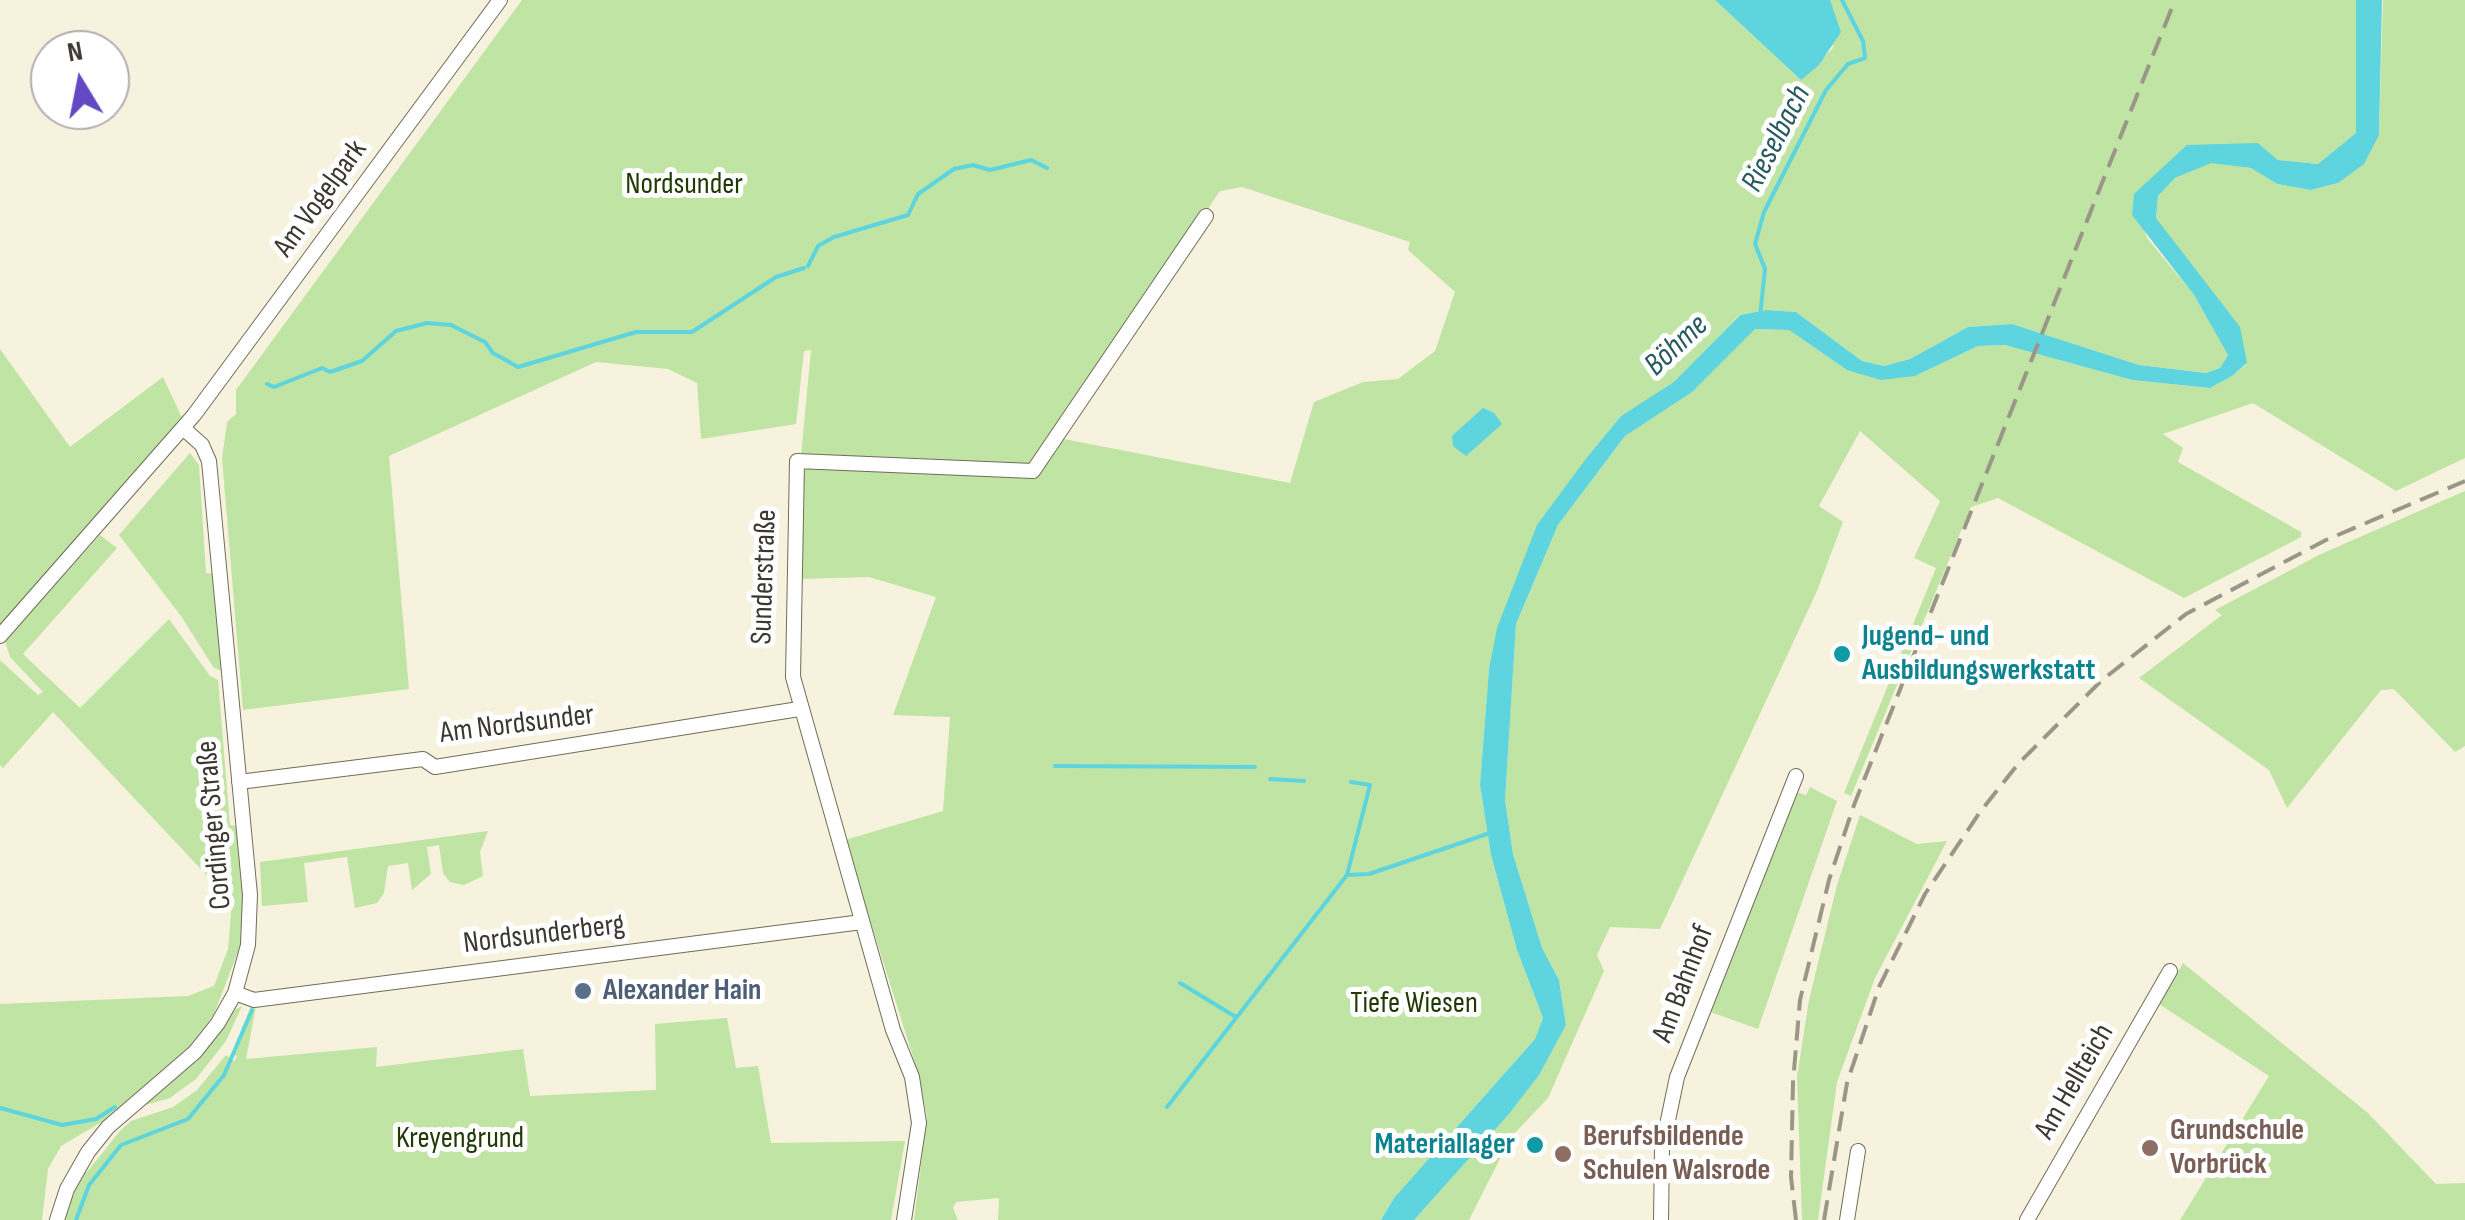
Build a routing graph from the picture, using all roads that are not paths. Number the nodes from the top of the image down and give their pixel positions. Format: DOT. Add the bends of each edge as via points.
graph roads {
  1 [pos="500,0"];
  2 [pos="1206,216"];
  3 [pos="183,428"];
  4 [pos="0,636"];
  5 [pos="800,709"];
  6 [pos="1796,776"];
  7 [pos="239,782"];
  8 [pos="862,922"];
  9 [pos="2170,972"];
  10 [pos="235,993"];
  11 [pos="1858,1151"];
  12 [pos="57,1220"];
  13 [pos="904,1220"];
  14 [pos="1661,1220"];
  15 [pos="1848,1220"];
  16 [pos="2028,1220"];
  1 -- 3 [label="street, Am Vogelpark"];
  2 -- 5 [label="street, Sunderstraße" via="1033,471 797,460 790,654"];
  3 -- 4 [label="street, Am Vogelpark"];
  3 -- 7 [label="street, Cordinger Straße" via="208,461"];
  5 -- 7 [label="street, Am Nordsunder" via="436,767 423,760"];
  5 -- 8 [label="street, Sunderstraße"];
  6 -- 14 [label="street, Am Bahnhof" via="1677,1077 1661,1160"];
  7 -- 10 [label="street, Cordinger Straße" via="251,921"];
  8 -- 10 [label="street, Nordsunderberg" via="254,1000"];
  8 -- 13 [label="street, Sunderstraße" via="918,1110"];
  9 -- 16 [label="street, Am Hellteich"];
  10 -- 12 [label="street, Cordinger Straße" via="195,1052 88,1152"];
  11 -- 15 [label="street"];
}
